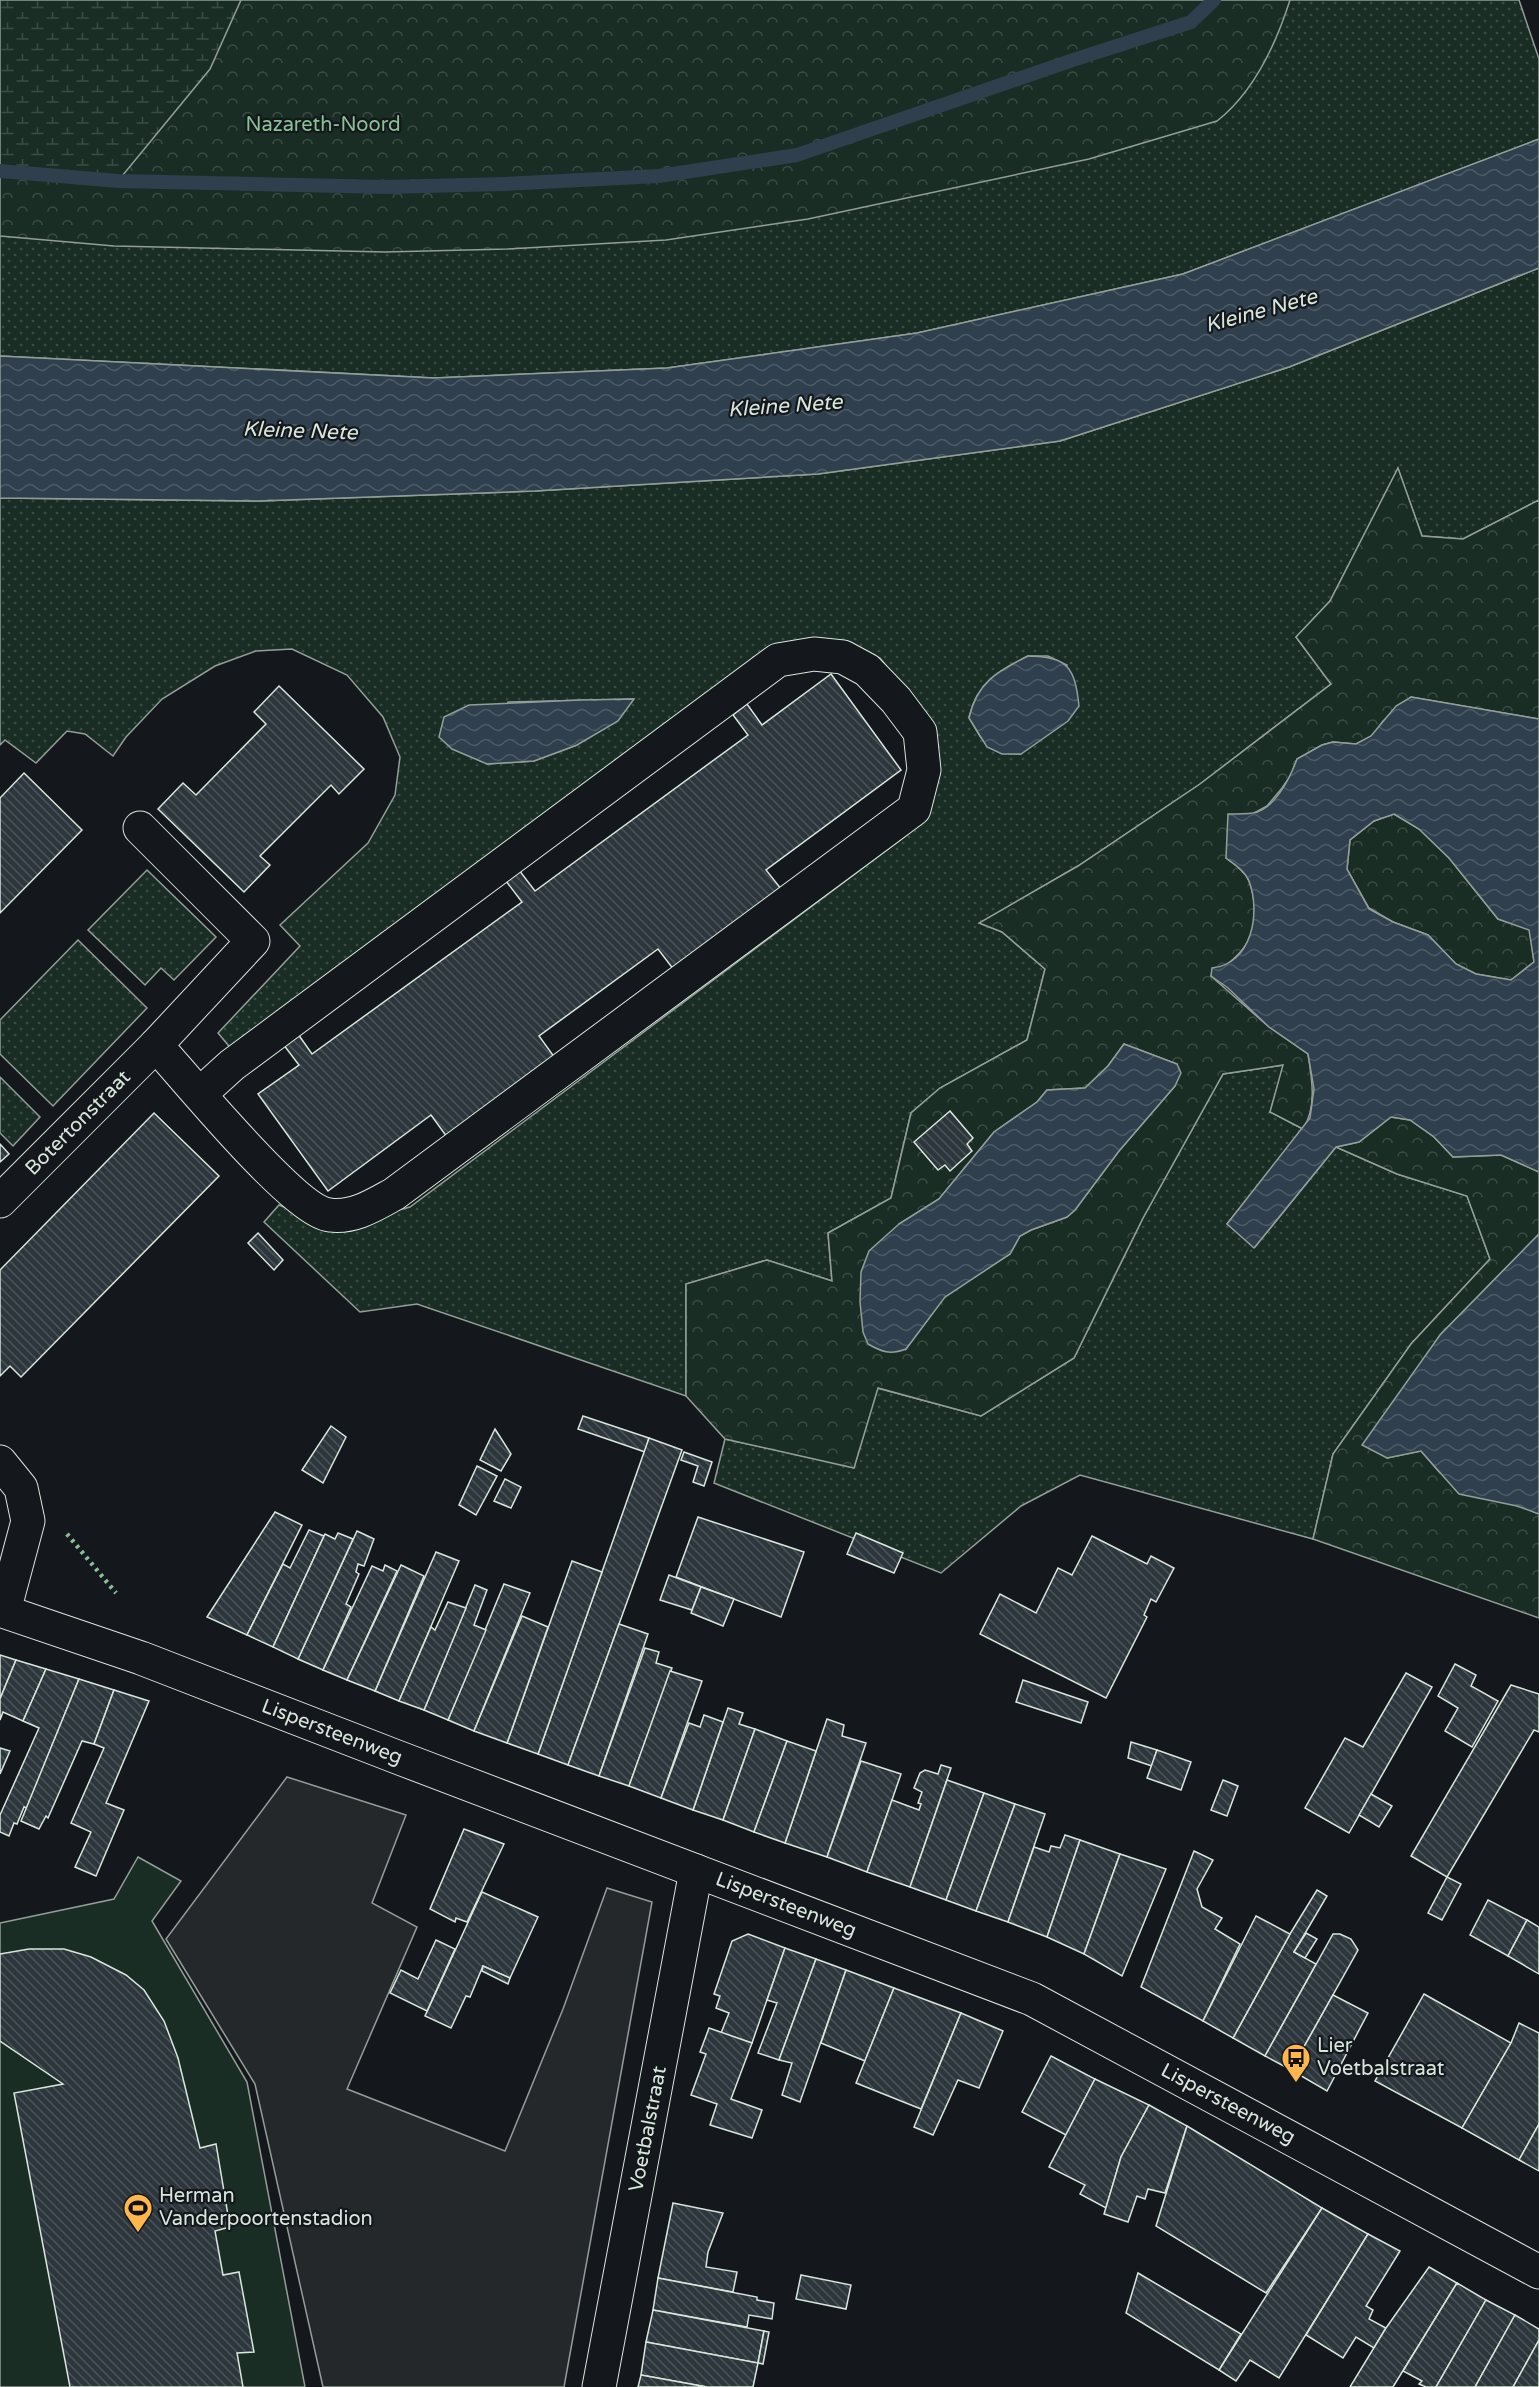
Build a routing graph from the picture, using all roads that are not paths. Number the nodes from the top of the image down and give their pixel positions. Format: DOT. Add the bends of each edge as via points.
graph roads {
  1 [pos="140,828"];
  2 [pos="156,1045"];
  3 [pos="200,1094"];
  4 [pos="0,1201"];
  5 [pos="0,1462"];
  6 [pos="2,1610"];
  7 [pos="696,1871"];
  8 [pos="1539,2272"];
  9 [pos="599,2387"];
  1 -- 2 [label="street, Botertonstraat" via="253,941"];
  2 -- 3 [label="street"];
  2 -- 4 [label="street, Botertonstraat"];
  3 -- 3 [label="street" via="304,1203 328,1215 360,1213 394,1194 914,809 924,770 920,732 867,670 843,657 814,654 778,660 232,1065"];
  5 -- 6 [label="street" via="21,1488 28,1521"];
  6 -- 7 [label="street, Lispersteenweg" via="141,1658"];
  7 -- 8 [label="street, Lispersteenweg" via="1032,1998"];
  7 -- 9 [label="street, Voetbalstraat"];
}
